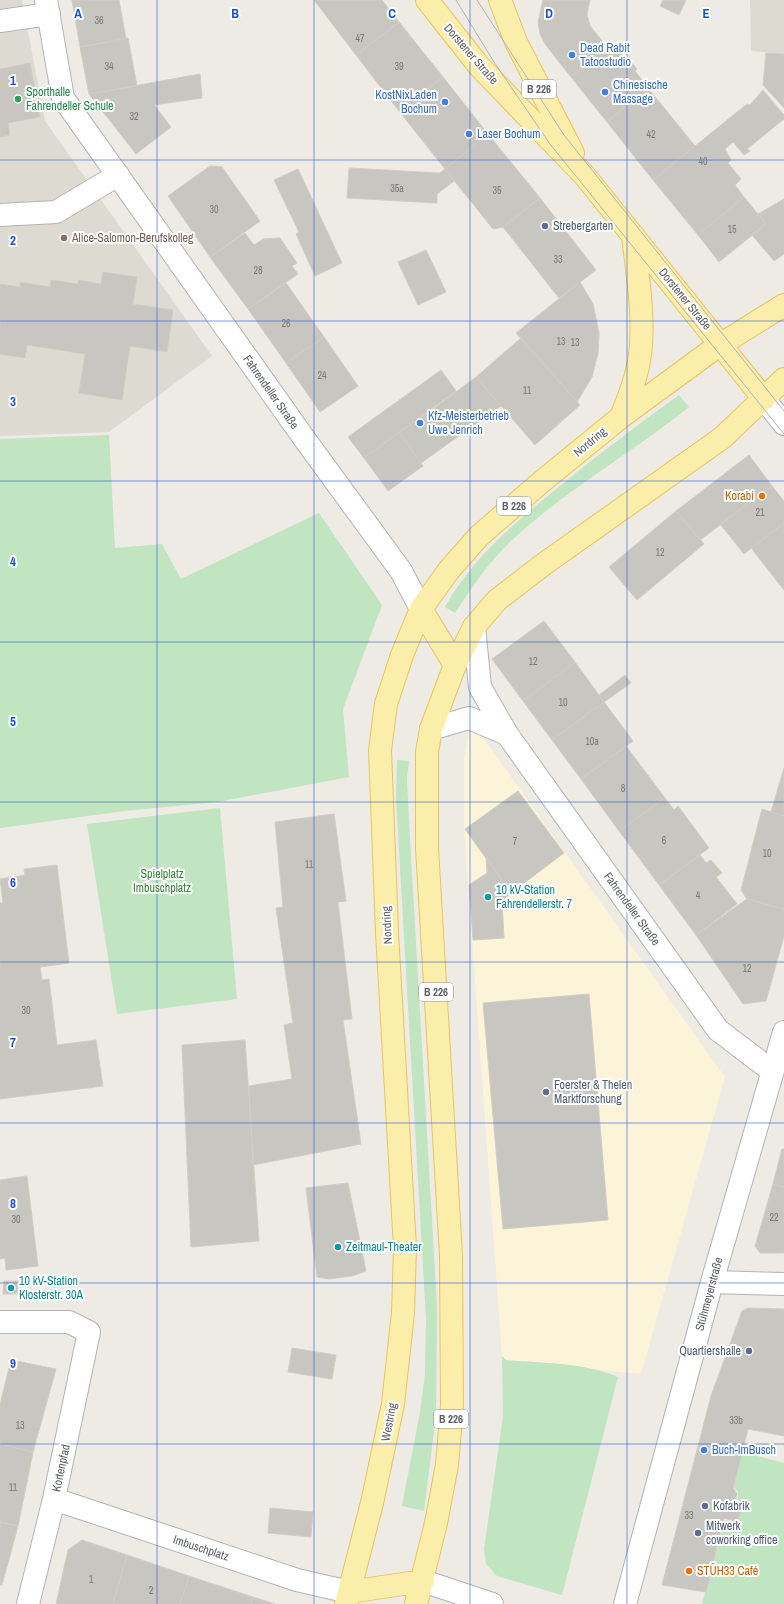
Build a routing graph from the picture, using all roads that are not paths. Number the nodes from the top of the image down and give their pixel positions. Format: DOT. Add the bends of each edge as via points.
graph roads {
  1 [pos="427,0"];
  2 [pos="503,3"];
  3 [pos="48,7"];
  4 [pos="0,21"];
  5 [pos="118,175"];
  6 [pos="585,176"];
  7 [pos="0,215"];
  8 [pos="633,235"];
  9 [pos="784,305"];
  10 [pos="721,345"];
  11 [pos="784,379"];
  12 [pos="764,399"];
  13 [pos="621,417"];
  14 [pos="784,424"];
  15 [pos="421,609"];
  16 [pos="474,627"];
  17 [pos="455,665"];
  18 [pos="431,730"];
  19 [pos="506,734"];
  20 [pos="784,1032"];
  21 [pos="772,1071"];
  22 [pos="406,1248"];
  23 [pos="712,1282"];
  24 [pos="784,1284"];
  25 [pos="0,1322"];
  26 [pos="54,1499"];
  27 [pos="423,1581"];
  28 [pos="348,1598"];
  29 [pos="28,1604"];
  30 [pos="378,1604"];
  31 [pos="416,1604"];
  32 [pos="492,1604"];
  33 [pos="625,1604"];
  1 -- 6 [label="main road, Dorstener Straße / B 226" via="479,66"];
  2 -- 6 [label="main road, Dorstener Straße / B 226" via="529,69"];
  3 -- 4 [label="street, Fahrendeller Straße"];
  3 -- 5 [label="street, Fahrendeller Straße" via="63,98"];
  5 -- 7 [label="street" via="56,212"];
  5 -- 15 [label="street, Fahrendeller Straße" via="401,571"];
  6 -- 8 [label="main road, Dorstener Straße / B 226"];
  8 -- 10 [label="main road, Dorstener Straße / B 226"];
  8 -- 13 [label="main road, B 226" via="640,301 640,354 631,392"];
  9 -- 10 [label="main road, Nordring / B 226"];
  10 -- 12 [label="main road, Dorstener Straße / B 226"];
  10 -- 13 [label="main road, Nordring / B 226"];
  11 -- 12 [label="main road, B 226"];
  12 -- 14 [label="street, Dorstener Straße"];
  12 -- 16 [label="main road, B 226" via="709,447 504,594"];
  13 -- 15 [label="main road, Nordring / B 226" via="479,536 449,570"];
  15 -- 17 [label="main road"];
  15 -- 22 [label="main road, Nordring / B 226" via="386,704 380,750"];
  16 -- 17 [label="main road, B 226"];
  16 -- 19 [label="street, Fahrendeller Straße" via="480,687"];
  17 -- 18 [label="main road, B 226"];
  18 -- 19 [label="street" via="469,718"];
  18 -- 27 [label="main road, B 226" via="427,752 427,848 451,1255 451,1421 447,1465"];
  19 -- 21 [label="street, Fahrendeller Straße" via="718,1030"];
  20 -- 21 [label="street, Stühmeyerstraße"];
  21 -- 23 [label="street, Stühmeyerstraße"];
  22 -- 28 [label="main road, Westring / B 226" via="403,1313 392,1404 372,1503"];
  23 -- 24 [label="street"];
  23 -- 33 [label="street, Stühmeyerstraße"];
  25 -- 26 [label="street, Kortenpfad" via="69,1322 89,1332"];
  26 -- 28 [label="street, Imbuschplatz"];
  26 -- 29 [label="street, Kortenpfad"];
  27 -- 28 [label="main road"];
  27 -- 31 [label="main road, B 226"];
  27 -- 32 [label="street"];
  28 -- 30 [label="main road"];
}
